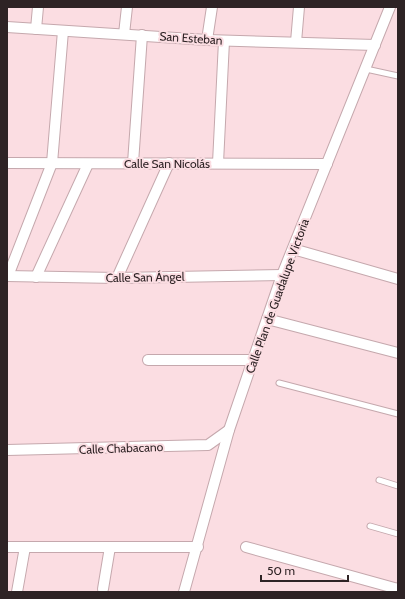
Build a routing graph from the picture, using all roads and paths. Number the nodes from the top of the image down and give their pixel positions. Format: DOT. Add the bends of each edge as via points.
graph roads {
  1 [pos="38,7"];
  2 [pos="127,7"];
  3 [pos="212,7"];
  4 [pos="299,7"];
  5 [pos="390,7"];
  6 [pos="7,27"];
  7 [pos="36,29"];
  8 [pos="63,31"];
  9 [pos="124,34"];
  10 [pos="142,35"];
  11 [pos="207,40"];
  12 [pos="224,41"];
  13 [pos="296,42"];
  14 [pos="375,45"];
  15 [pos="366,69"];
  16 [pos="398,76"];
  17 [pos="7,163"];
  18 [pos="52,163"];
  19 [pos="133,163"];
  20 [pos="169,163"];
  21 [pos="218,163"];
  22 [pos="88,164"];
  23 [pos="326,164"];
  24 [pos="293,249"];
  25 [pos="282,275"];
  26 [pos="7,276"];
  27 [pos="36,277"];
  28 [pos="117,278"];
  29 [pos="398,279"];
  30 [pos="267,319"];
  31 [pos="398,352"];
  32 [pos="148,360"];
  33 [pos="252,360"];
  34 [pos="279,383"];
  35 [pos="398,414"];
  36 [pos="229,430"];
  37 [pos="7,450"];
  38 [pos="380,480"];
  39 [pos="398,486"];
  40 [pos="370,526"];
  41 [pos="398,534"];
  42 [pos="7,547"];
  43 [pos="26,547"];
  44 [pos="110,547"];
  45 [pos="198,547"];
  46 [pos="246,547"];
  47 [pos="103,589"];
  48 [pos="398,591"];
  49 [pos="17,592"];
  50 [pos="184,592"];
  1 -- 7 [label="street"];
  2 -- 9 [label="street"];
  3 -- 11 [label="street"];
  4 -- 13 [label="street"];
  5 -- 14 [label="street, Calle Plan de Guadalupe Victoria"];
  6 -- 7 [label="street, San Esteban"];
  7 -- 8 [label="street, San Esteban"];
  8 -- 9 [label="street, San Esteban"];
  8 -- 18 [label="street"];
  9 -- 10 [label="street, San Esteban"];
  10 -- 11 [label="street, San Esteban"];
  10 -- 19 [label="street"];
  11 -- 12 [label="street, San Esteban"];
  12 -- 13 [label="street, San Esteban"];
  12 -- 21 [label="street"];
  13 -- 14 [label="street, San Esteban"];
  14 -- 15 [label="street, Calle Plan de Guadalupe Victoria"];
  15 -- 16 [label="lane"];
  15 -- 23 [label="street, Calle Plan de Guadalupe Victoria"];
  17 -- 18 [label="street, Calle San Nicolás"];
  18 -- 22 [label="street, Calle San Nicolás"];
  18 -- 26 [label="street"];
  19 -- 20 [label="street, Calle San Nicolás"];
  19 -- 22 [label="street, Calle San Nicolás"];
  20 -- 21 [label="street, Calle San Nicolás"];
  20 -- 28 [label="street"];
  21 -- 23 [label="street, Calle San Nicolás"];
  22 -- 27 [label="street"];
  23 -- 24 [label="street, Calle Plan de Guadalupe Victoria"];
  24 -- 25 [label="street, Calle Plan de Guadalupe Victoria"];
  24 -- 29 [label="street"];
  25 -- 28 [label="street, Calle San Ángel"];
  25 -- 30 [label="street, Calle Plan de Guadalupe Victoria"];
  26 -- 27 [label="street, Calle San Ángel"];
  27 -- 28 [label="street, Calle San Ángel"];
  30 -- 31 [label="street"];
  30 -- 33 [label="street, Calle Plan de Guadalupe Victoria"];
  32 -- 33 [label="street"];
  33 -- 36 [label="street, Calle Plan de Guadalupe Victoria"];
  34 -- 35 [label="lane"];
  36 -- 37 [label="street, Calle Chabacano" via="208,445"];
  36 -- 45 [label="street, Calle Plan de Guadalupe Victoria"];
  38 -- 39 [label="lane"];
  40 -- 41 [label="lane"];
  42 -- 43 [label="street"];
  43 -- 44 [label="street"];
  43 -- 49 [label="street"];
  44 -- 45 [label="street"];
  44 -- 47 [label="street"];
  45 -- 50 [label="street, Calle Plan de Guadalupe Victoria"];
  46 -- 48 [label="street"];
}
